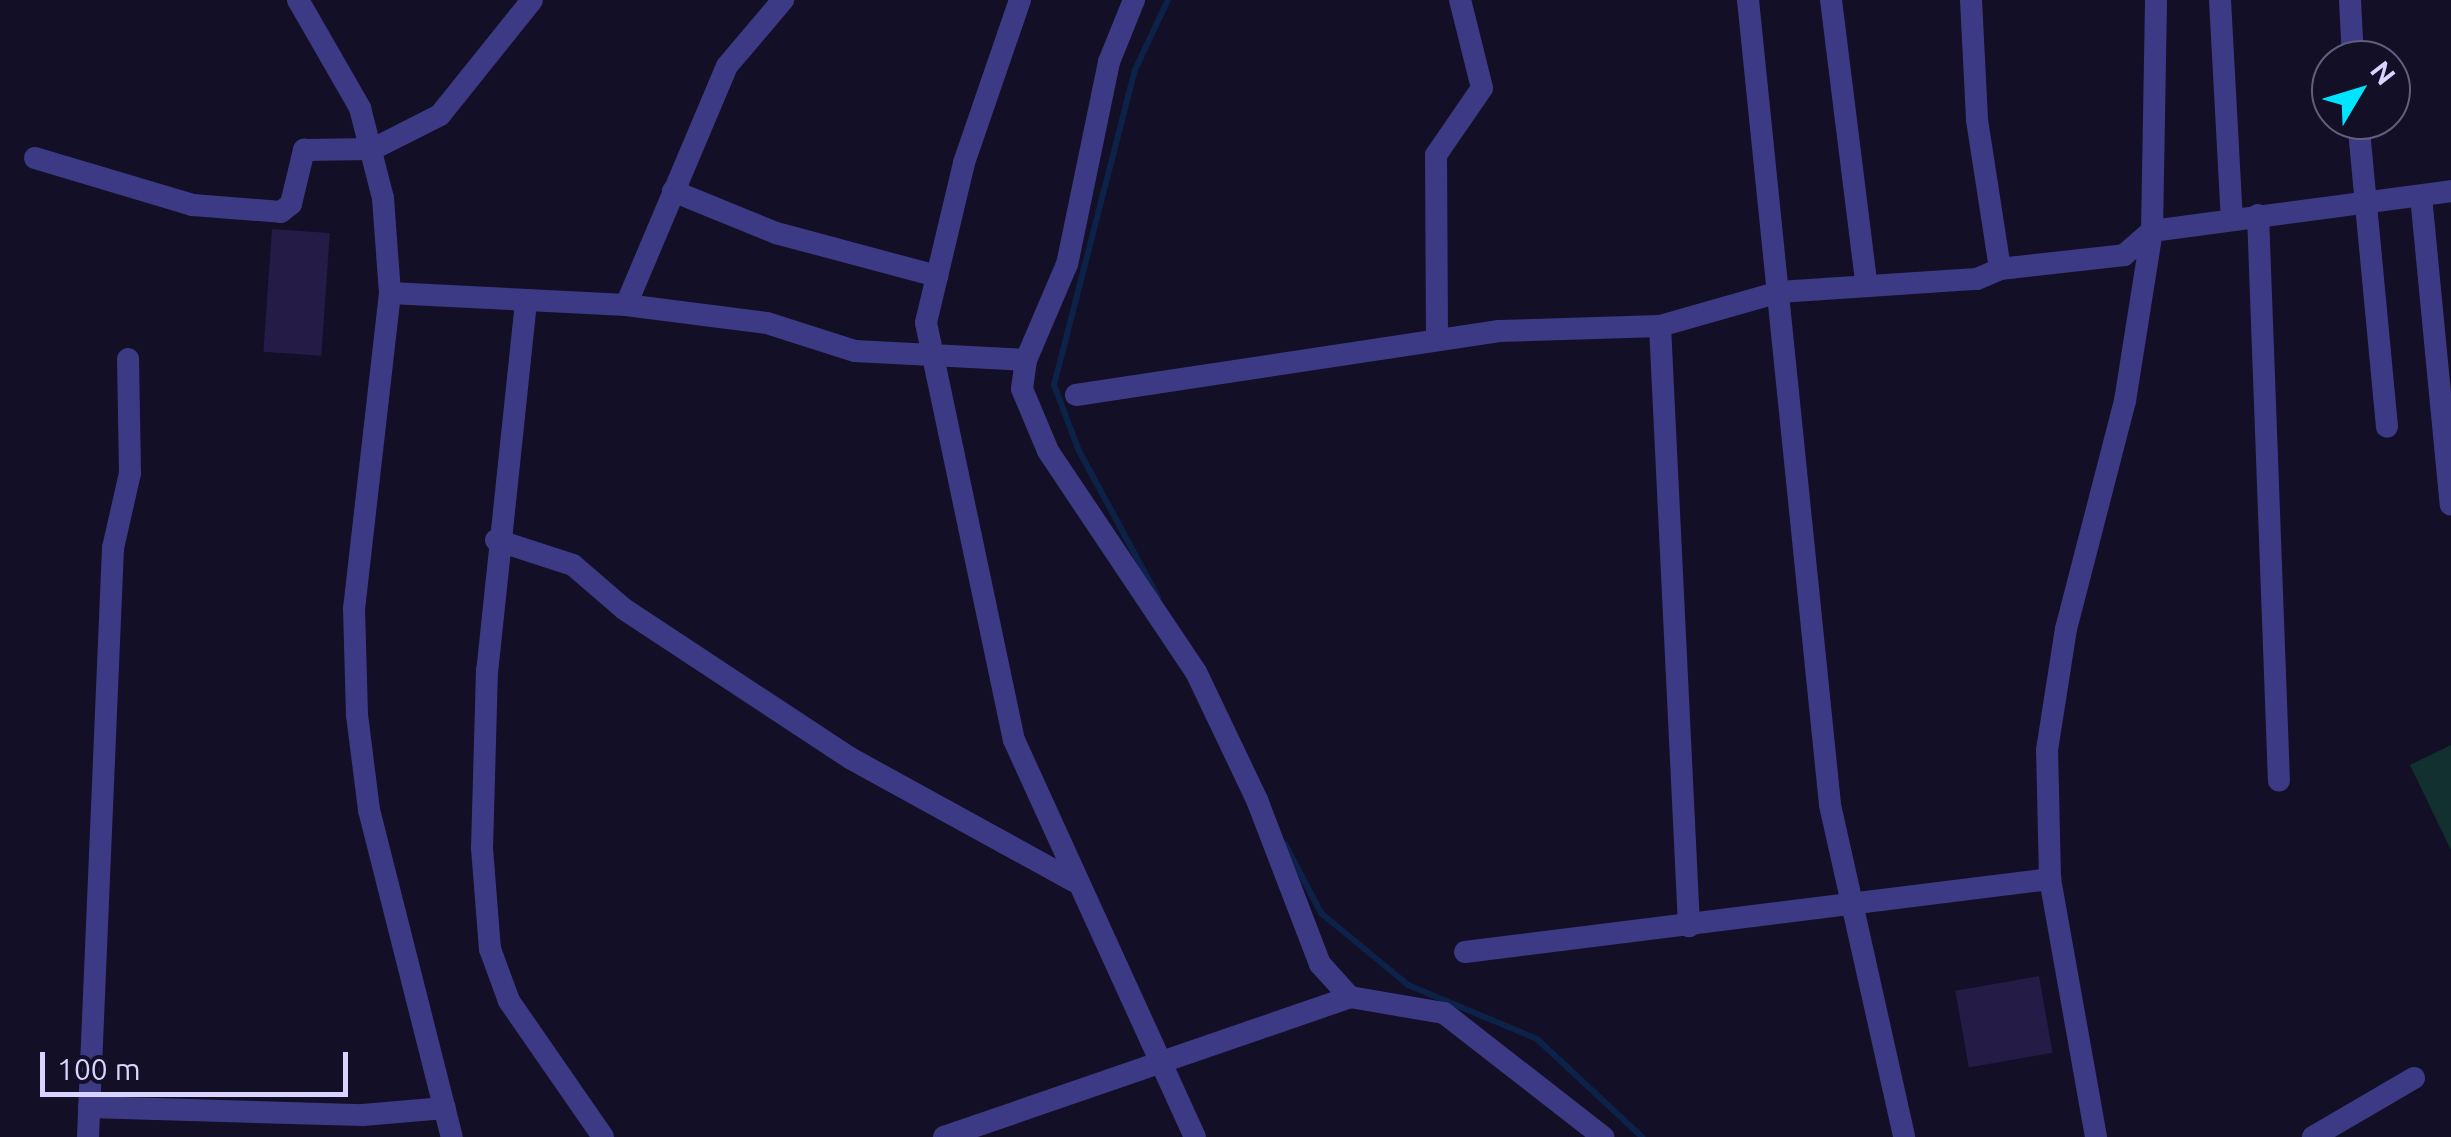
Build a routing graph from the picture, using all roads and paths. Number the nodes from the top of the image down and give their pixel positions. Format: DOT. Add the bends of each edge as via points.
graph roads {
  1 [pos="298,0"];
  2 [pos="532,0"];
  3 [pos="783,0"];
  4 [pos="1020,0"];
  5 [pos="1134,0"];
  6 [pos="1460,0"];
  7 [pos="1748,0"];
  8 [pos="1831,0"];
  9 [pos="1971,0"];
  10 [pos="2156,0"];
  11 [pos="2220,0"];
  12 [pos="2350,0"];
  13 [pos="2353,40"];
  14 [pos="2359,140"];
  15 [pos="372,149"];
  16 [pos="35,158"];
  17 [pos="672,191"];
  18 [pos="2451,191"];
  19 [pos="2421,196"];
  20 [pos="2364,203"];
  21 [pos="2258,214"];
  22 [pos="2232,218"];
  23 [pos="2152,231"];
  24 [pos="2000,269"];
  25 [pos="937,276"];
  26 [pos="1866,283"];
  27 [pos="1779,292"];
  28 [pos="390,293"];
  29 [pos="526,302"];
  30 [pos="626,305"];
  31 [pos="1660,326"];
  32 [pos="1437,339"];
  33 [pos="938,354"];
  34 [pos="128,360"];
  35 [pos="1026,360"];
  36 [pos="1076,395"];
  37 [pos="2387,427"];
  38 [pos="2451,505"];
  39 [pos="496,540"];
  40 [pos="2279,781"];
  41 [pos="2050,879"];
  42 [pos="1074,882"];
  43 [pos="1850,908"];
  44 [pos="1689,926"];
  45 [pos="1466,952"];
  46 [pos="1350,997"];
  47 [pos="1158,1068"];
  48 [pos="2414,1078"];
  49 [pos="89,1106"];
  50 [pos="445,1108"];
  51 [pos="88,1137"];
  52 [pos="452,1137"];
  53 [pos="603,1137"];
  54 [pos="944,1137"];
  55 [pos="1195,1137"];
  56 [pos="1603,1137"];
  57 [pos="1904,1137"];
  58 [pos="2096,1137"];
  59 [pos="2313,1137"];
  1 -- 15 [label="street" via="338,62"];
  2 -- 15 [label="street" via="440,115"];
  3 -- 17 [label="street" via="728,66"];
  4 -- 25 [label="street" via="964,163"];
  5 -- 35 [label="street" via="1109,62 1067,264"];
  6 -- 32 [label="street" via="1482,88 1436,155"];
  7 -- 27 [label="street"];
  8 -- 26 [label="street"];
  9 -- 24 [label="street" via="1977,120"];
  10 -- 23 [label="street"];
  11 -- 22 [label="street"];
  12 -- 13 [label="street"];
  14 -- 20 [label="street"];
  15 -- 16 [label="street" via="309,147 281,212 193,205"];
  15 -- 28 [label="street"];
  17 -- 25 [label="street" via="776,233"];
  17 -- 30 [label="street"];
  18 -- 19 [label="street"];
  19 -- 20 [label="street"];
  19 -- 38 [label="street"];
  20 -- 21 [label="street"];
  20 -- 37 [label="street" via="2375,250"];
  21 -- 22 [label="street"];
  21 -- 40 [label="street"];
  22 -- 23 [label="street"];
  23 -- 24 [label="street" via="2124,255"];
  23 -- 41 [label="street" via="2125,401 2054,685 2044,805"];
  24 -- 26 [label="street" via="1977,279"];
  25 -- 33 [label="street" via="926,323"];
  26 -- 27 [label="street"];
  27 -- 31 [label="street"];
  27 -- 43 [label="street" via="1830,805"];
  28 -- 29 [label="street"];
  28 -- 50 [label="street" via="354,608 357,715 369,810"];
  29 -- 30 [label="street"];
  29 -- 39 [label="street"];
  30 -- 33 [label="street" via="767,323 855,351"];
  31 -- 32 [label="street"];
  31 -- 44 [label="street"];
  32 -- 36 [label="street"];
  33 -- 35 [label="street"];
  33 -- 42 [label="street" via="1009,724"];
  34 -- 49 [label="street" via="130,473 114,548"];
  35 -- 46 [label="street" via="1022,389 1035,424 1196,672 1258,800 1320,964"];
  39 -- 42 [label="street" via="587,573 624,609 850,758"];
  39 -- 53 [label="street" via="482,778 490,948 509,1002"];
  41 -- 43 [label="street"];
  41 -- 58 [label="street"];
  42 -- 47 [label="street"];
  43 -- 44 [label="street"];
  43 -- 57 [label="street"];
  44 -- 45 [label="street" via="1632,926"];
  46 -- 47 [label="street"];
  46 -- 56 [label="street" via="1444,1013"];
  47 -- 54 [label="street"];
  47 -- 55 [label="street"];
  48 -- 59 [label="street"];
  49 -- 50 [label="street" via="363,1115"];
  49 -- 51 [label="street"];
  50 -- 52 [label="street"];
}
